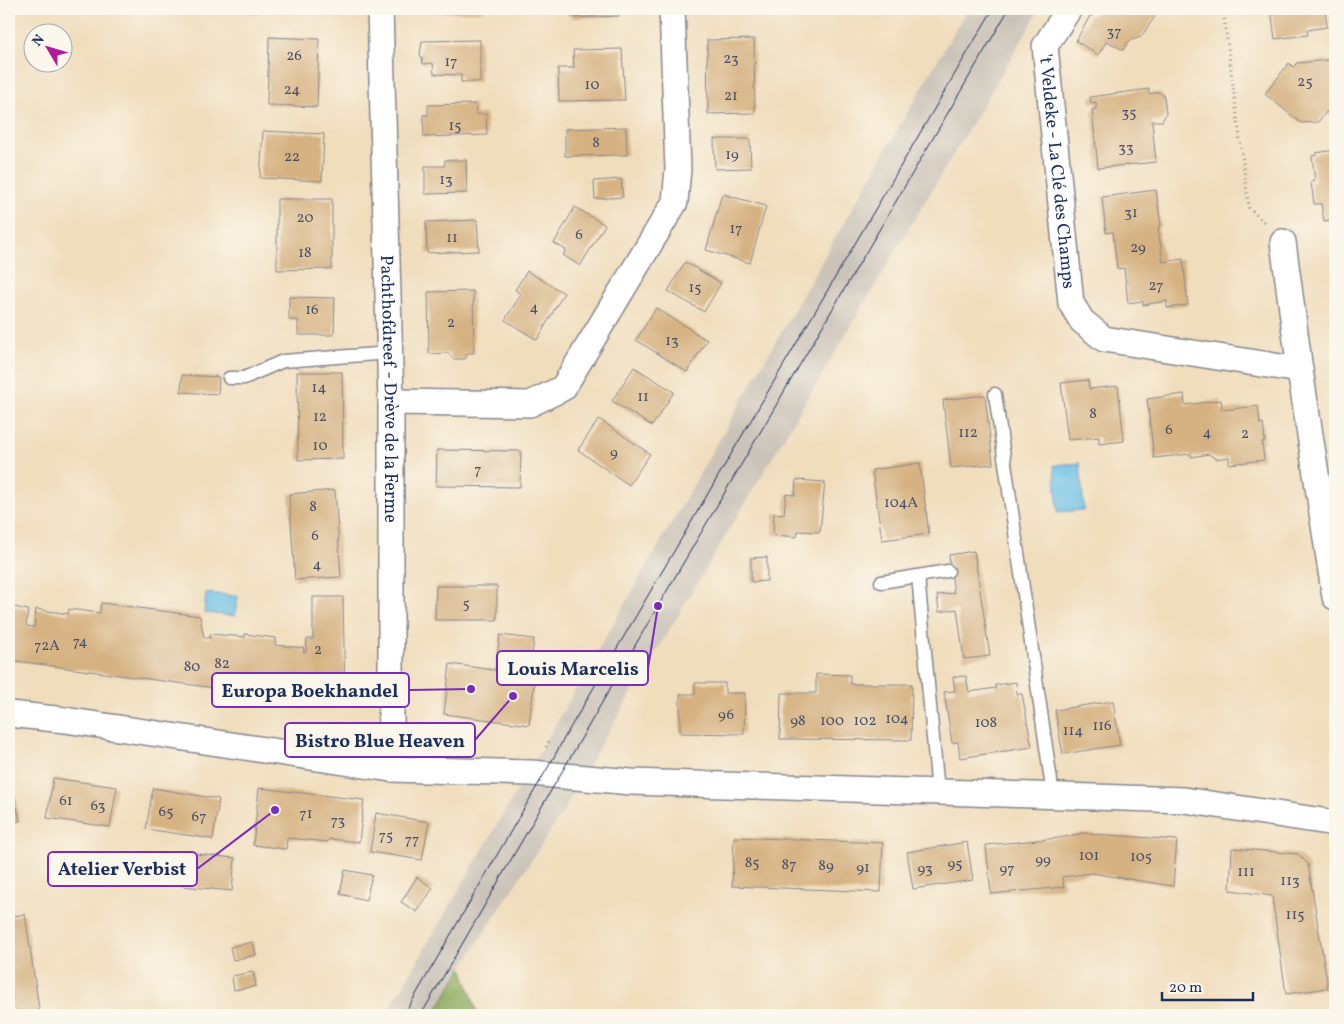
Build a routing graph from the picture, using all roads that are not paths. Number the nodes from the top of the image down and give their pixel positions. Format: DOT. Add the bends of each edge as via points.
graph roads {
  1 [pos="380,9"];
  2 [pos="672,9"];
  3 [pos="1069,9"];
  4 [pos="1283,242"];
  5 [pos="390,353"];
  6 [pos="1300,370"];
  7 [pos="229,378"];
  8 [pos="995,394"];
  9 [pos="392,402"];
  10 [pos="948,571"];
  11 [pos="918,576"];
  12 [pos="881,582"];
  13 [pos="1335,598"];
  14 [pos="9,714"];
  15 [pos="391,769"];
  16 [pos="938,792"];
  17 [pos="1053,796"];
  18 [pos="1335,823"];
  1 -- 5 [label="street, Pachthofdreef - Drève de la Ferme"];
  2 -- 9 [label="street" via="678,169 675,202 563,388 530,404"];
  3 -- 6 [label="street, 't Veldeke - La Clé des Champs" via="1045,46 1071,303 1082,321 1104,339"];
  4 -- 6 [label="street"];
  5 -- 7 [label="lane" via="282,361 244,378"];
  5 -- 9 [label="street, Pachthofdreef - Drève de la Ferme"];
  6 -- 13 [label="street"];
  8 -- 17 [label="lane"];
  9 -- 15 [label="street, Pachthofdreef - Drève de la Ferme"];
  10 -- 11 [label="lane"];
  11 -- 12 [label="lane"];
  11 -- 16 [label="lane"];
  14 -- 15 [label="street"];
  15 -- 16 [label="street" via="531,773 631,782"];
  16 -- 17 [label="street"];
  17 -- 18 [label="street" via="1184,800"];
}
